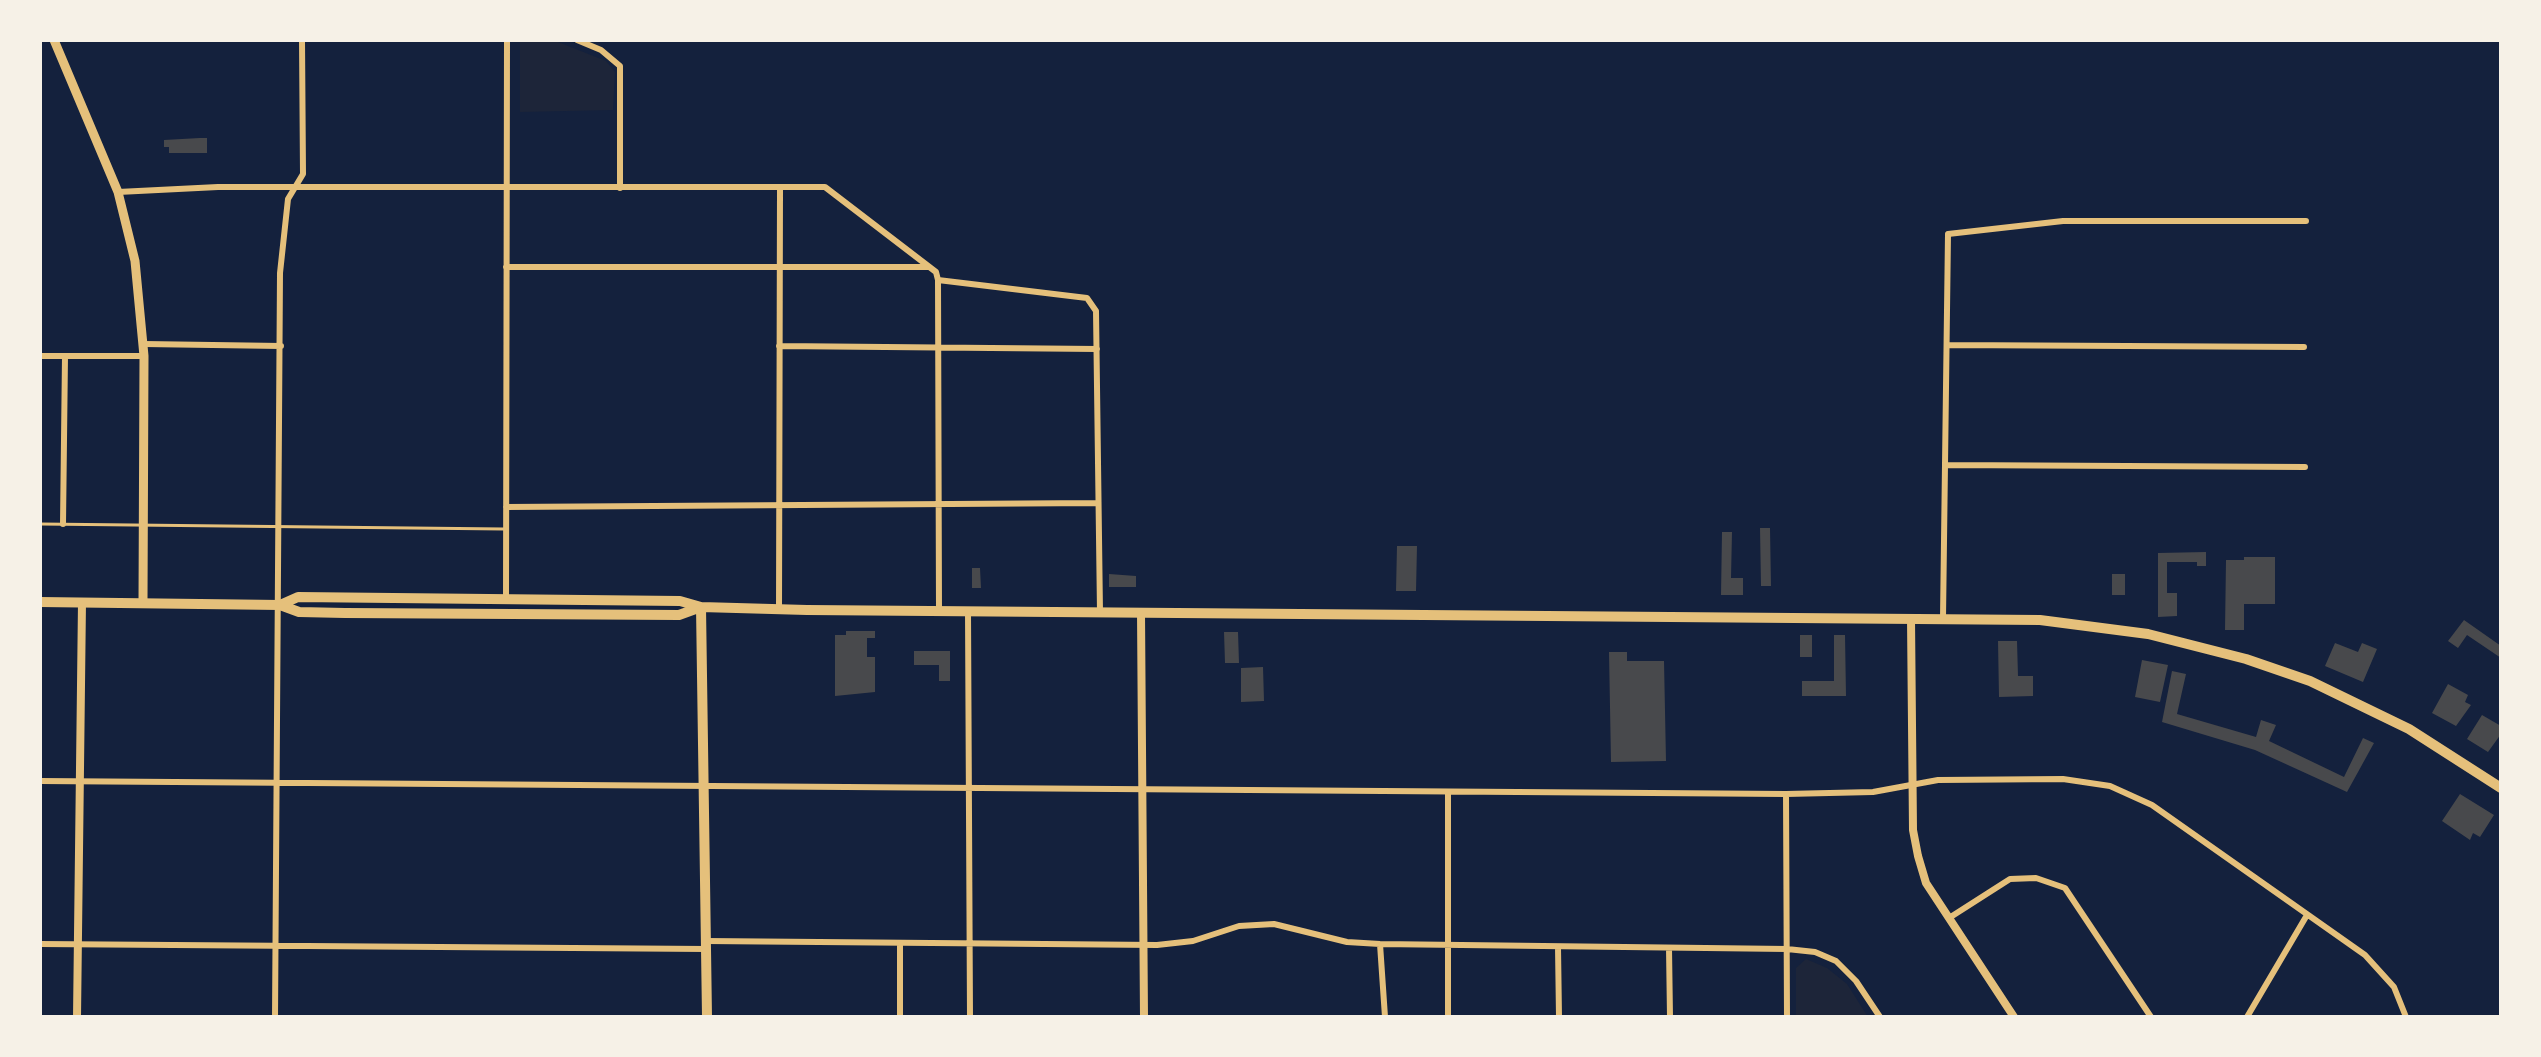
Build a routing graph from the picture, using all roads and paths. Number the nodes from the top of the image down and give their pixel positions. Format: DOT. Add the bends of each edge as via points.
graph roads {
  1 [pos="54,40"];
  2 [pos="302,40"];
  3 [pos="507,40"];
  4 [pos="577,40"];
  5 [pos="296,187"];
  6 [pos="506,187"];
  7 [pos="620,188"];
  8 [pos="780,188"];
  9 [pos="118,192"];
  10 [pos="2306,221"];
  11 [pos="779,266"];
  12 [pos="506,267"];
  13 [pos="929,267"];
  14 [pos="938,280"];
  15 [pos="144,344"];
  16 [pos="1948,345"];
  17 [pos="281,346"];
  18 [pos="779,346"];
  19 [pos="938,347"];
  20 [pos="2304,347"];
  21 [pos="1097,349"];
  22 [pos="40,356"];
  23 [pos="65,356"];
  24 [pos="144,356"];
  25 [pos="1947,465"];
  26 [pos="2305,467"];
  27 [pos="1098,503"];
  28 [pos="779,505"];
  29 [pos="939,506"];
  30 [pos="506,507"];
  31 [pos="40,524"];
  32 [pos="63,524"];
  33 [pos="141,526"];
  34 [pos="281,526"];
  35 [pos="506,529"];
  36 [pos="506,600"];
  37 [pos="40,602"];
  38 [pos="82,602"];
  39 [pos="143,602"];
  40 [pos="280,605"];
  41 [pos="701,607"];
  42 [pos="779,609"];
  43 [pos="939,611"];
  44 [pos="968,611"];
  45 [pos="1100,612"];
  46 [pos="1141,613"];
  47 [pos="1943,618"];
  48 [pos="1911,619"];
  49 [pos="40,781"];
  50 [pos="80,781"];
  51 [pos="278,783"];
  52 [pos="1913,783"];
  53 [pos="705,786"];
  54 [pos="2501,788"];
  55 [pos="971,789"];
  56 [pos="1142,790"];
  57 [pos="1448,793"];
  58 [pos="1786,794"];
  59 [pos="2307,915"];
  60 [pos="1949,918"];
  61 [pos="900,943"];
  62 [pos="40,944"];
  63 [pos="78,944"];
  64 [pos="972,944"];
  65 [pos="1380,944"];
  66 [pos="706,945"];
  67 [pos="1143,945"];
  68 [pos="1448,945"];
  69 [pos="277,947"];
  70 [pos="1558,947"];
  71 [pos="1669,948"];
  72 [pos="1787,949"];
  73 [pos="77,1017"];
  74 [pos="275,1017"];
  75 [pos="707,1017"];
  76 [pos="900,1017"];
  77 [pos="970,1017"];
  78 [pos="1144,1017"];
  79 [pos="1385,1017"];
  80 [pos="1448,1017"];
  81 [pos="1559,1017"];
  82 [pos="1670,1017"];
  83 [pos="1787,1017"];
  84 [pos="1880,1017"];
  85 [pos="2014,1017"];
  86 [pos="2151,1017"];
  87 [pos="2247,1017"];
  88 [pos="2406,1017"];
  1 -- 9 [label="main road"];
  2 -- 5 [label="street" via="303,174"];
  3 -- 6 [label="street"];
  4 -- 7 [label="street" via="620,66"];
  5 -- 6 [label="street"];
  5 -- 9 [label="street"];
  5 -- 17 [label="street" via="288,199 280,273"];
  6 -- 7 [label="street"];
  6 -- 12 [label="street"];
  7 -- 8 [label="street"];
  8 -- 11 [label="street"];
  8 -- 13 [label="street" via="825,187"];
  9 -- 15 [label="main road" via="135,261"];
  10 -- 16 [label="street" via="2063,221 1948,234"];
  11 -- 12 [label="street"];
  11 -- 13 [label="street"];
  11 -- 18 [label="street"];
  12 -- 30 [label="street"];
  13 -- 14 [label="street"];
  14 -- 19 [label="street"];
  14 -- 21 [label="street" via="1087,298 1096,311"];
  15 -- 17 [label="street"];
  15 -- 24 [label="main road"];
  16 -- 20 [label="street"];
  16 -- 25 [label="street"];
  17 -- 34 [label="street"];
  18 -- 19 [label="street"];
  18 -- 28 [label="street"];
  19 -- 21 [label="street"];
  19 -- 29 [label="street"];
  21 -- 27 [label="street"];
  22 -- 23 [label="street"];
  23 -- 24 [label="street"];
  23 -- 32 [label="street"];
  24 -- 33 [label="main road"];
  25 -- 26 [label="street"];
  25 -- 47 [label="street"];
  27 -- 29 [label="street"];
  27 -- 45 [label="street"];
  28 -- 29 [label="street"];
  28 -- 30 [label="street"];
  28 -- 42 [label="street"];
  29 -- 43 [label="street"];
  30 -- 35 [label="street"];
  31 -- 32 [label="lane"];
  32 -- 33 [label="lane"];
  33 -- 34 [label="lane"];
  33 -- 39 [label="main road"];
  34 -- 35 [label="lane"];
  34 -- 40 [label="street"];
  35 -- 36 [label="street"];
  36 -- 40 [label="main road" via="298,597"];
  36 -- 41 [label="main road" via="680,601"];
  37 -- 38 [label="main road"];
  38 -- 39 [label="main road"];
  38 -- 50 [label="street"];
  39 -- 40 [label="main road"];
  40 -- 41 [label="main road" via="299,612 664,615"];
  40 -- 51 [label="street"];
  41 -- 42 [label="main road"];
  41 -- 53 [label="main road"];
  42 -- 43 [label="main road"];
  43 -- 44 [label="main road"];
  44 -- 45 [label="main road"];
  44 -- 55 [label="street"];
  45 -- 46 [label="main road"];
  46 -- 48 [label="main road"];
  46 -- 56 [label="street"];
  47 -- 48 [label="main road"];
  47 -- 54 [label="main road" via="2088,625 2148,634 2258,663 2361,703"];
  48 -- 52 [label="street"];
  49 -- 50 [label="street"];
  50 -- 51 [label="street"];
  50 -- 63 [label="street"];
  51 -- 53 [label="street"];
  51 -- 69 [label="street"];
  52 -- 58 [label="street" via="1862,793"];
  52 -- 59 [label="street" via="2063,779 2110,786 2152,805"];
  52 -- 60 [label="street" via="1918,856 1926,883"];
  53 -- 55 [label="street"];
  53 -- 66 [label="main road"];
  55 -- 56 [label="street"];
  55 -- 64 [label="street"];
  56 -- 57 [label="street"];
  56 -- 67 [label="street"];
  57 -- 58 [label="street"];
  57 -- 68 [label="street"];
  58 -- 72 [label="street"];
  59 -- 87 [label="street"];
  59 -- 88 [label="street" via="2382,971"];
  60 -- 85 [label="street"];
  60 -- 86 [label="street" via="2010,879 2036,878 2065,888"];
  61 -- 64 [label="street"];
  61 -- 66 [label="street"];
  61 -- 76 [label="street"];
  62 -- 63 [label="street"];
  63 -- 69 [label="street"];
  63 -- 73 [label="street"];
  64 -- 67 [label="street"];
  64 -- 77 [label="street"];
  65 -- 67 [label="street" via="1347,942 1274,924"];
  65 -- 68 [label="street"];
  65 -- 79 [label="street"];
  66 -- 69 [label="street"];
  66 -- 75 [label="main road"];
  67 -- 78 [label="street"];
  68 -- 70 [label="street"];
  68 -- 80 [label="street"];
  69 -- 74 [label="street"];
  70 -- 71 [label="street"];
  70 -- 81 [label="street"];
  71 -- 72 [label="street"];
  71 -- 82 [label="street"];
  72 -- 83 [label="street"];
  72 -- 84 [label="street" via="1836,961"];
}
